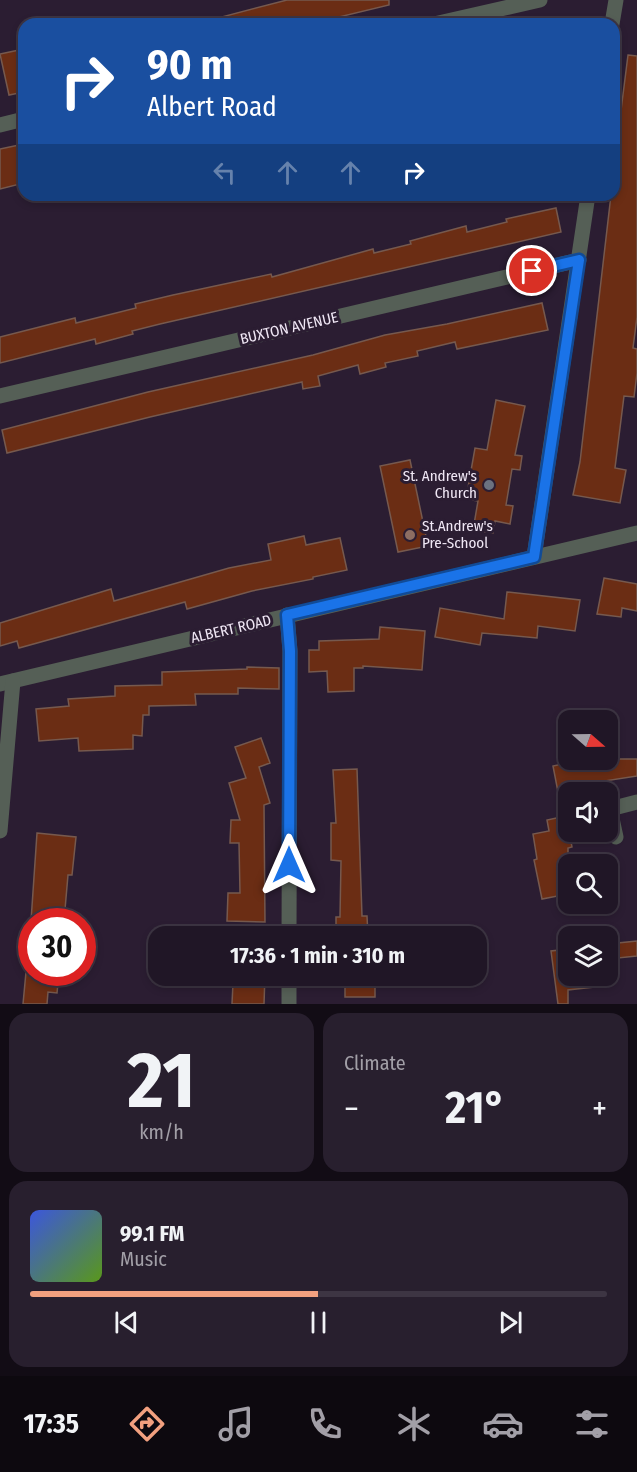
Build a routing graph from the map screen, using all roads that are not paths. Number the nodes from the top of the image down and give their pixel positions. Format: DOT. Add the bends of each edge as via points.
graph roads {
  1 [pos="540,0"];
  2 [pos="616,0"];
  3 [pos="460,18"];
  4 [pos="613,18"];
  5 [pos="18,120"];
  6 [pos="0,125"];
  7 [pos="587,201"];
  8 [pos="579,260"];
  9 [pos="0,396"];
  10 [pos="637,533"];
  11 [pos="534,557"];
  12 [pos="287,615"];
  13 [pos="6,682"];
  14 [pos="637,802"];
  15 [pos="618,807"];
  16 [pos="0,831"];
  17 [pos="289,926"];
  18 [pos="289,986"];
  19 [pos="289,1004"];
  1 -- 3 [label="street"];
  2 -- 4 [label="street"];
  5 -- 6 [label="street"];
  7 -- 8 [label="street"];
  8 -- 9 [label="street, BUXTON AVENUE"];
  8 -- 11 [label="street"];
  10 -- 11 [label="street, ALBERT ROAD"];
  11 -- 12 [label="street, ALBERT ROAD"];
  12 -- 13 [label="street, ALBERT ROAD"];
  12 -- 17 [label="street"];
  13 -- 16 [label="street"];
  14 -- 15 [label="street"];
  18 -- 19 [label="street"];
}
